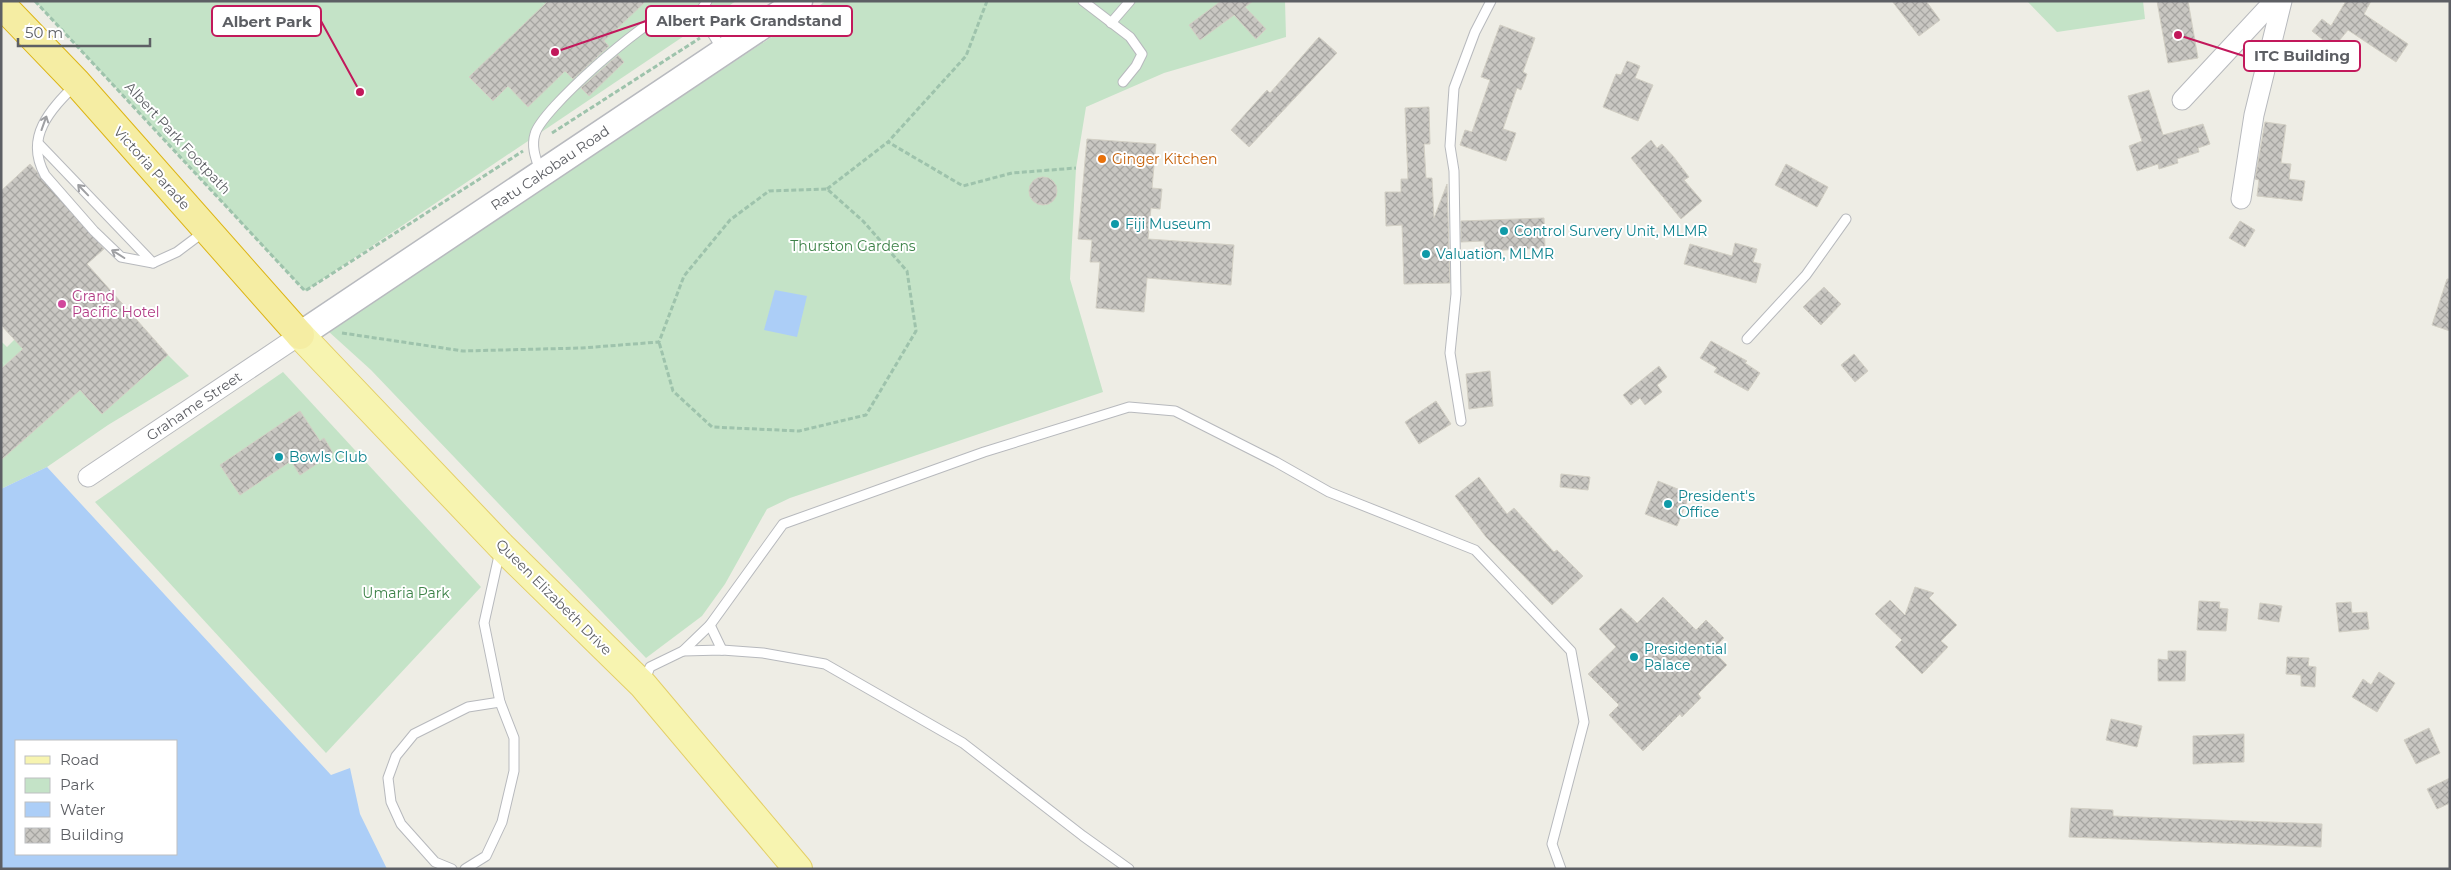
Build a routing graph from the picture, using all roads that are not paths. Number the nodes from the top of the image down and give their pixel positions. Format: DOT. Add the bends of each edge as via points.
graph roads {
  1 [pos="707,1"];
  2 [pos="799,1"];
  3 [pos="1083,1"];
  4 [pos="1130,1"];
  5 [pos="1491,1"];
  6 [pos="2274,1"];
  7 [pos="2282,1"];
  8 [pos="1,4"];
  9 [pos="698,15"];
  10 [pos="1111,23"];
  11 [pos="724,52"];
  12 [pos="1123,82"];
  13 [pos="76,83"];
  14 [pos="2182,100"];
  15 [pos="39,144"];
  16 [pos="540,174"];
  17 [pos="2241,198"];
  18 [pos="1846,219"];
  19 [pos="207,229"];
  20 [pos="153,263"];
  21 [pos="300,335"];
  22 [pos="1747,339"];
  23 [pos="1461,421"];
  24 [pos="88,477"];
  25 [pos="501,546"];
  26 [pos="710,625"];
  27 [pos="722,650"];
  28 [pos="683,651"];
  29 [pos="643,685"];
  30 [pos="500,702"];
  31 [pos="452,869"];
  32 [pos="465,869"];
  33 [pos="798,869"];
  34 [pos="1129,869"];
  35 [pos="1561,869"];
  1 -- 9 [label="lane"];
  2 -- 11 [label="main road, Ratu Cakobau Road"];
  3 -- 10 [label="lane"];
  4 -- 10 [label="lane"];
  5 -- 23 [label="lane" via="1475,32 1454,88 1450,146 1454,171 1456,294 1450,353"];
  6 -- 14 [label="street"];
  7 -- 17 [label="street" via="2254,115"];
  8 -- 13 [label="highway, Victoria Parade"];
  9 -- 11 [label="lane"];
  9 -- 16 [label="lane" via="670,12 634,34 566,95 535,132 532,146"];
  10 -- 12 [label="lane" via="1130,37 1142,54"];
  11 -- 16 [label="main road, Ratu Cakobau Road"];
  15 -- 13 [label="lane, one-way" via="43,122 50,110"];
  13 -- 19 [label="highway, Victoria Parade"];
  20 -- 15 [label="lane, one-way"];
  20 -- 15 [label="lane, one-way" via="121,258 94,231 45,175 39,164"];
  16 -- 21 [label="main road, Ratu Cakobau Road"];
  18 -- 22 [label="lane" via="1806,275"];
  19 -- 20 [label="lane" via="177,252"];
  19 -- 21 [label="highway, Victoria Parade"];
  21 -- 24 [label="street, Grahame Street"];
  21 -- 25 [label="main road, Queen Elizabeth Drive"];
  25 -- 29 [label="main road, Queen Elizabeth Drive"];
  25 -- 30 [label="lane" via="484,622"];
  26 -- 27 [label="lane"];
  26 -- 28 [label="lane"];
  26 -- 35 [label="lane" via="783,524 984,452 1129,407 1175,411 1329,492 1475,550 1571,651 1584,722 1552,844"];
  27 -- 28 [label="lane"];
  27 -- 34 [label="lane" via="763,653 825,664 963,743"];
  28 -- 29 [label="lane" via="650,667"];
  29 -- 33 [label="main road, Queen Elizabeth Drive"];
  30 -- 31 [label="lane" via="468,707 414,734 396,756 388,778 391,802 401,824 435,862"];
  30 -- 32 [label="lane" via="514,738 514,772 502,822 486,856"];
}
